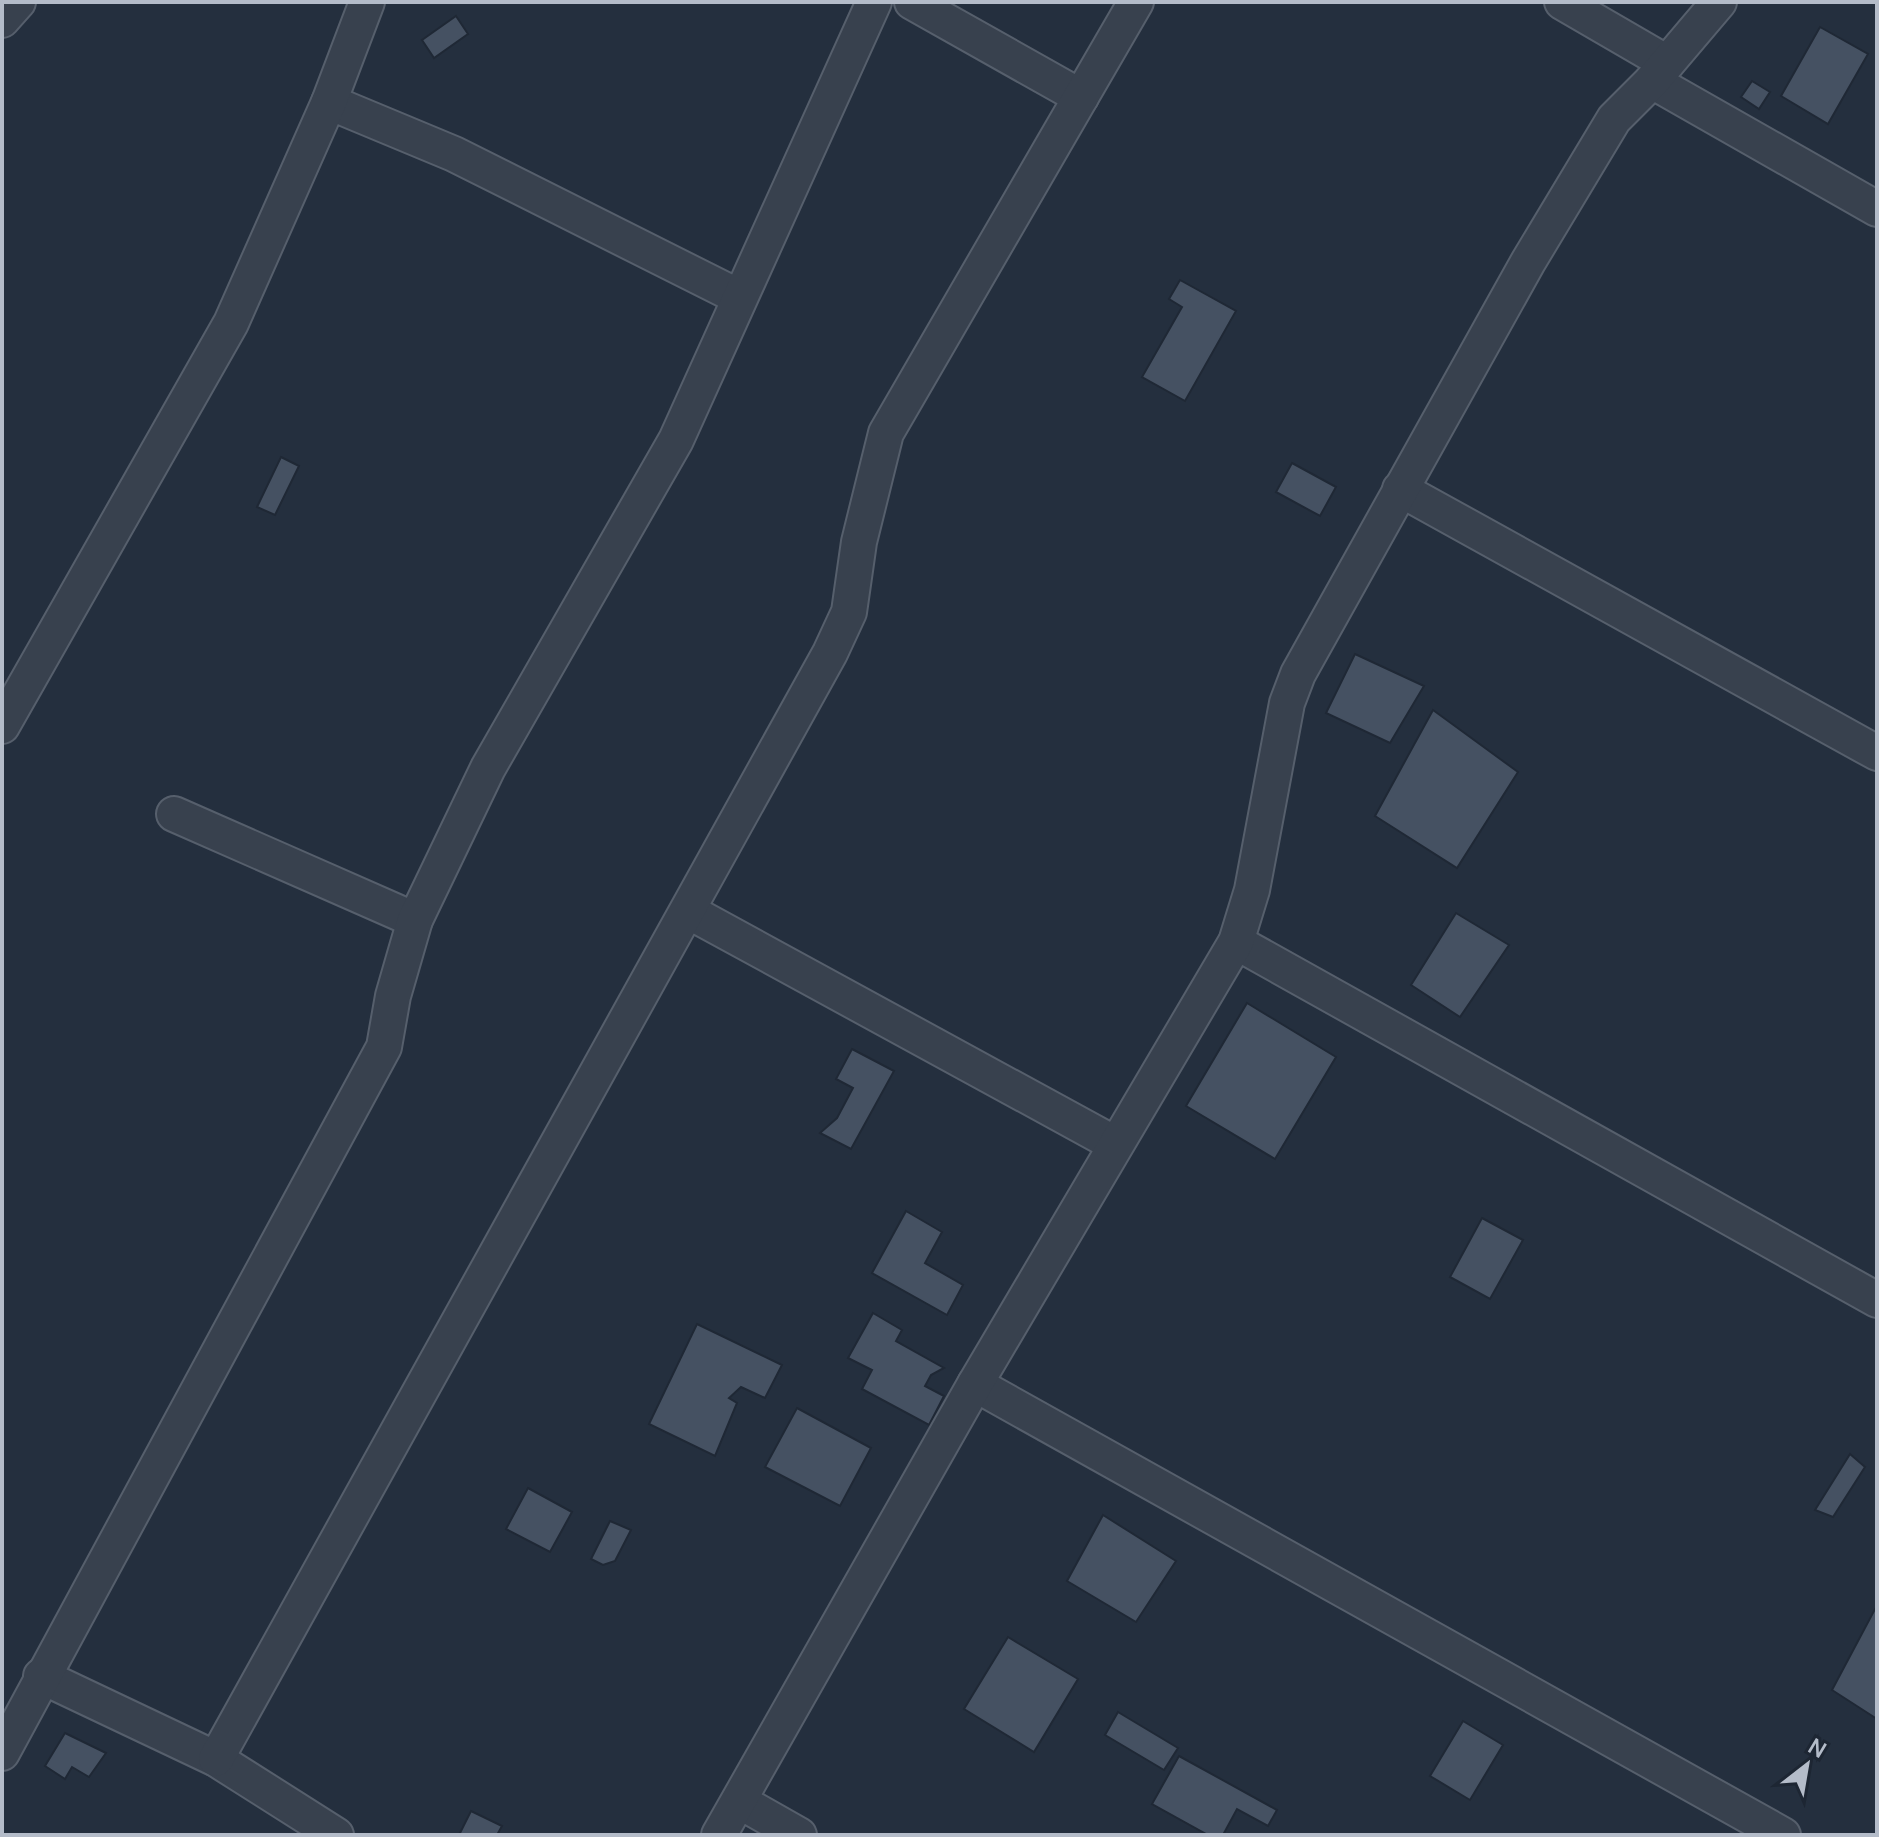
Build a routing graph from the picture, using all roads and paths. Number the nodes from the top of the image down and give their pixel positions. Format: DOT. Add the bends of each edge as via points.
graph roads {
  1 [pos="18,2"];
  2 [pos="874,2"];
  3 [pos="912,2"];
  4 [pos="1136,2"];
  5 [pos="1562,2"];
  6 [pos="1719,2"];
  7 [pos="365,3"];
  8 [pos="2,20"];
  9 [pos="1660,72"];
  10 [pos="1081,97"];
  11 [pos="329,102"];
  12 [pos="1877,209"];
  13 [pos="739,297"];
  14 [pos="1400,489"];
  15 [pos="2,726"];
  16 [pos="1877,753"];
  17 [pos="174,814"];
  18 [pos="688,911"];
  19 [pos="415,920"];
  20 [pos="1236,942"];
  21 [pos="1115,1144"];
  22 [pos="1877,1300"];
  23 [pos="975,1384"];
  24 [pos="41,1676"];
  25 [pos="2,1753"];
  26 [pos="216,1759"];
  27 [pos="739,1801"];
  28 [pos="336,1835"];
  29 [pos="719,1835"];
  30 [pos="799,1835"];
  31 [pos="1783,1835"];
  1 -- 8 [label="street"];
  2 -- 13 [label="street"];
  3 -- 10 [label="street"];
  4 -- 10 [label="street"];
  5 -- 9 [label="street"];
  6 -- 9 [label="street"];
  7 -- 11 [label="street"];
  9 -- 12 [label="street"];
  9 -- 14 [label="street" via="1614,119"];
  10 -- 18 [label="street" via="886,433 859,542 849,612"];
  11 -- 13 [label="street" via="454,154"];
  11 -- 15 [label="street" via="231,323"];
  13 -- 19 [label="street" via="676,440 488,768"];
  14 -- 16 [label="street"];
  14 -- 20 [label="street" via="1287,703 1252,890"];
  17 -- 19 [label="street"];
  18 -- 21 [label="street"];
  18 -- 26 [label="street"];
  19 -- 24 [label="street" via="384,1047"];
  20 -- 21 [label="street"];
  20 -- 22 [label="street"];
  21 -- 23 [label="street"];
  23 -- 27 [label="street"];
  23 -- 31 [label="street"];
  24 -- 25 [label="street"];
  24 -- 26 [label="street"];
  26 -- 28 [label="street"];
  27 -- 29 [label="street"];
  27 -- 30 [label="street"];
}
